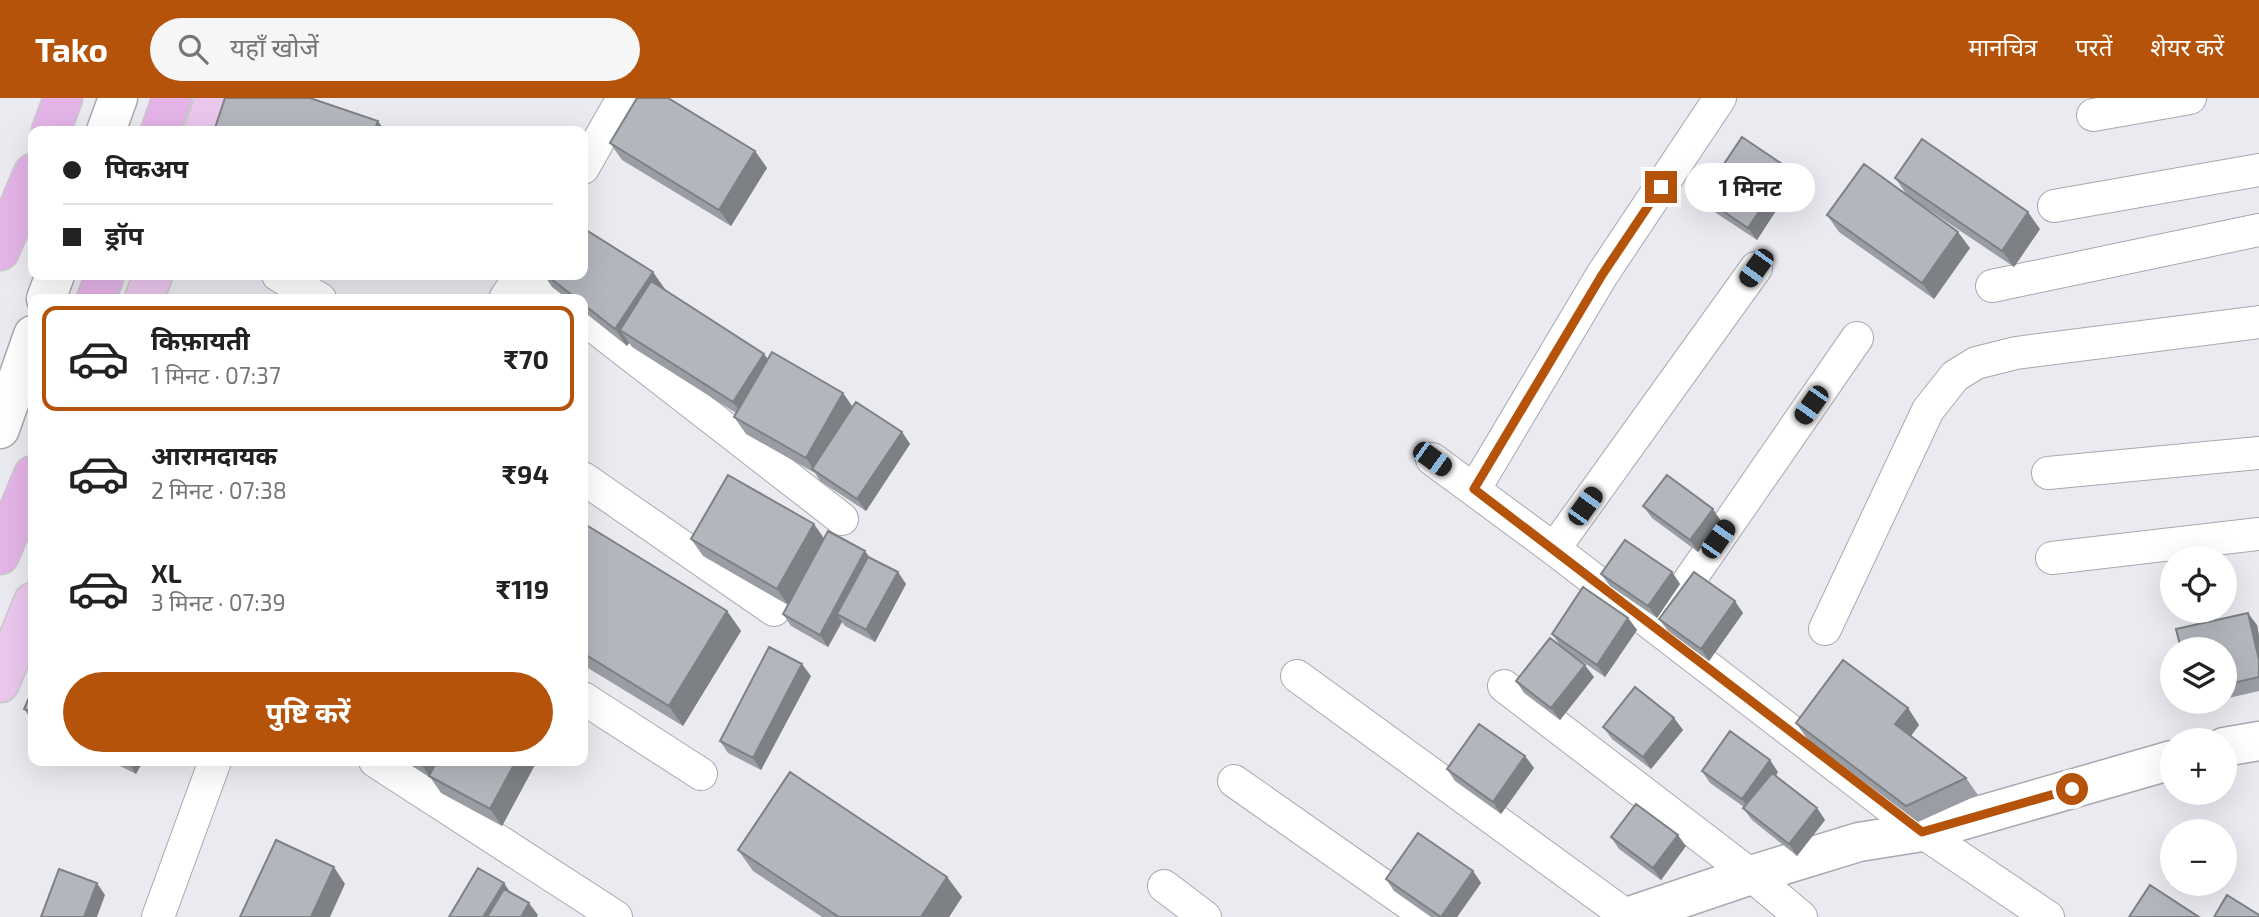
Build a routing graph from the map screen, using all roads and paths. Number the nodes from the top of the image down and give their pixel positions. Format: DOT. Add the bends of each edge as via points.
graph roads {
  1 [pos="63,98"];
  2 [pos="118,98"];
  3 [pos="172,98"];
  4 [pos="215,98"];
  5 [pos="623,98"];
  6 [pos="1720,98"];
  7 [pos="2190,98"];
  8 [pos="2093,115"];
  9 [pos="53,126"];
  10 [pos="108,126"];
  11 [pos="162,126"];
  12 [pos="206,126"];
  13 [pos="588,159"];
  14 [pos="2259,170"];
  15 [pos="28,185"];
  16 [pos="2054,206"];
  17 [pos="2259,230"];
  18 [pos="0,251"];
  19 [pos="1756,268"];
  20 [pos="287,280"];
  21 [pos="533,280"];
  22 [pos="1992,286"];
  23 [pos="311,294"];
  24 [pos="551,294"];
  25 [pos="588,322"];
  26 [pos="2259,323"];
  27 [pos="1857,338"];
  28 [pos="28,349"];
  29 [pos="0,429"];
  30 [pos="2259,453"];
  31 [pos="1432,459"];
  32 [pos="2048,473"];
  33 [pos="588,481"];
  34 [pos="28,487"];
  35 [pos="1474,489"];
  36 [pos="842,519"];
  37 [pos="2259,534"];
  38 [pos="1554,549"];
  39 [pos="0,555"];
  40 [pos="2052,558"];
  41 [pos="774,610"];
  42 [pos="28,614"];
  43 [pos="1656,628"];
  44 [pos="1825,629"];
  45 [pos="1297,676"];
  46 [pos="0,683"];
  47 [pos="1504,686"];
  48 [pos="588,701"];
  49 [pos="2259,741"];
  50 [pos="2237,745"];
  51 [pos="2160,763"];
  52 [pos="213,766"];
  53 [pos="383,766"];
  54 [pos="701,774"];
  55 [pos="1234,781"];
  56 [pos="1922,832"];
  57 [pos="1751,875"];
  58 [pos="1164,886"];
  59 [pos="158,917"];
  60 [pos="616,917"];
  61 [pos="1205,917"];
  62 [pos="1428,917"];
  63 [pos="1627,917"];
  64 [pos="1801,917"];
  65 [pos="2048,917"];
  1 -- 9 [label="highway"];
  2 -- 10 [label="street"];
  3 -- 11 [label="highway"];
  4 -- 12 [label="main road"];
  5 -- 13 [label="street"];
  6 -- 35 [label="street" via="1602,275"];
  7 -- 8 [label="street"];
  14 -- 16 [label="street"];
  15 -- 18 [label="highway"];
  17 -- 22 [label="street"];
  19 -- 38 [label="street"];
  20 -- 23 [label="street"];
  21 -- 24 [label="street"];
  25 -- 36 [label="street"];
  26 -- 44 [label="street" via="2015,352 1976,363 1955,376 1928,410"];
  27 -- 43 [label="street"];
  28 -- 29 [label="street"];
  30 -- 32 [label="street"];
  31 -- 35 [label="street"];
  33 -- 41 [label="street"];
  34 -- 39 [label="highway"];
  35 -- 38 [label="street"];
  37 -- 40 [label="street"];
  38 -- 43 [label="street"];
  42 -- 46 [label="main road"];
  43 -- 56 [label="street"];
  45 -- 63 [label="street"];
  47 -- 57 [label="street"];
  48 -- 54 [label="street"];
  49 -- 50 [label="street"];
  51 -- 56 [label="street"];
  52 -- 59 [label="street"];
  53 -- 60 [label="street"];
  55 -- 62 [label="street"];
  56 -- 57 [label="street" via="1859,842"];
  56 -- 65 [label="street"];
  57 -- 63 [label="street"];
  57 -- 64 [label="street"];
  58 -- 61 [label="street"];
}
